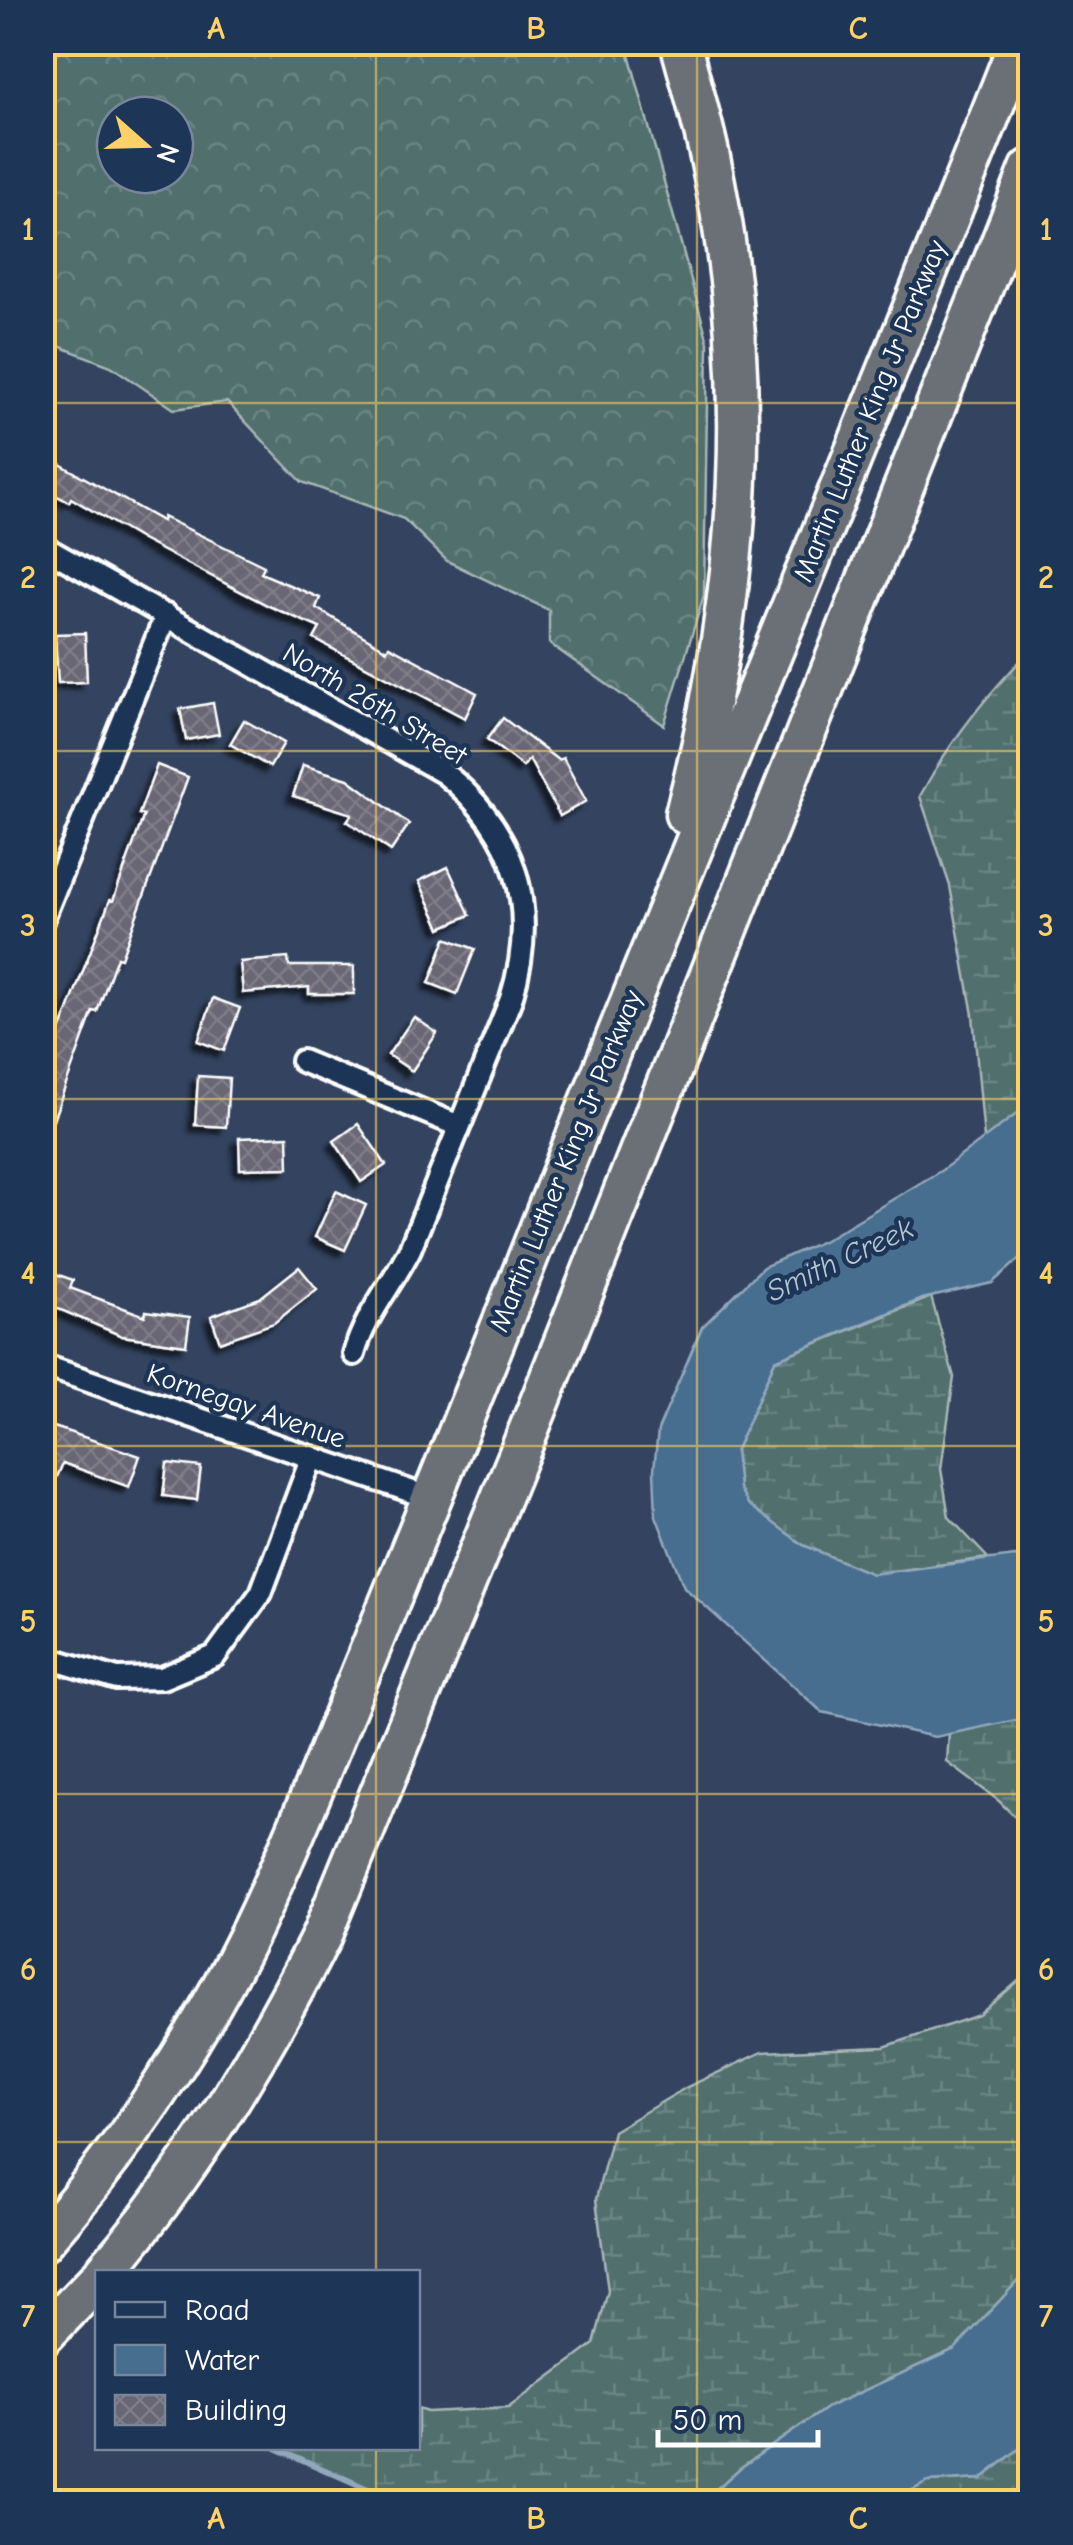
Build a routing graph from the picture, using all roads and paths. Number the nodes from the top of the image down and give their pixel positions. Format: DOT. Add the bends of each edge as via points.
graph roads {
  1 [pos="680,42"];
  2 [pos="1019,42"];
  3 [pos="1030,169"];
  4 [pos="42,546"];
  5 [pos="166,615"];
  6 [pos="42,921"];
  7 [pos="648,956"];
  8 [pos="302,1061"];
  9 [pos="459,1126"];
  10 [pos="354,1354"];
  11 [pos="42,1365"];
  12 [pos="312,1457"];
  13 [pos="432,1499"];
  14 [pos="42,1656"];
  15 [pos="42,2242"];
  16 [pos="105,2270"];
  17 [pos="95,2282"];
  18 [pos="42,2337"];
  1 -- 7 [label="highway" via="725,245 735,343 737,492 732,574 708,724"];
  2 -- 7 [label="highway, Martin Luther King Jr Parkway"];
  3 -- 16 [label="highway" via="321,1937 216,2121"];
  4 -- 5 [label="street, North 26th Street"];
  5 -- 6 [label="street"];
  5 -- 9 [label="street, North 26th Street" via="444,773 504,841 522,904 522,966"];
  7 -- 13 [label="highway, Martin Luther King Jr Parkway"];
  8 -- 9 [label="street"];
  9 -- 10 [label="street" via="410,1249"];
  11 -- 12 [label="street, Kornegay Avenue"];
  12 -- 13 [label="street, Kornegay Avenue"];
  12 -- 14 [label="street" via="261,1592 215,1656 162,1678 117,1680"];
  13 -- 15 [label="highway, Martin Luther King Jr Parkway" via="241,1948 164,2082"];
  17 -- 18 [label="highway"];
}
